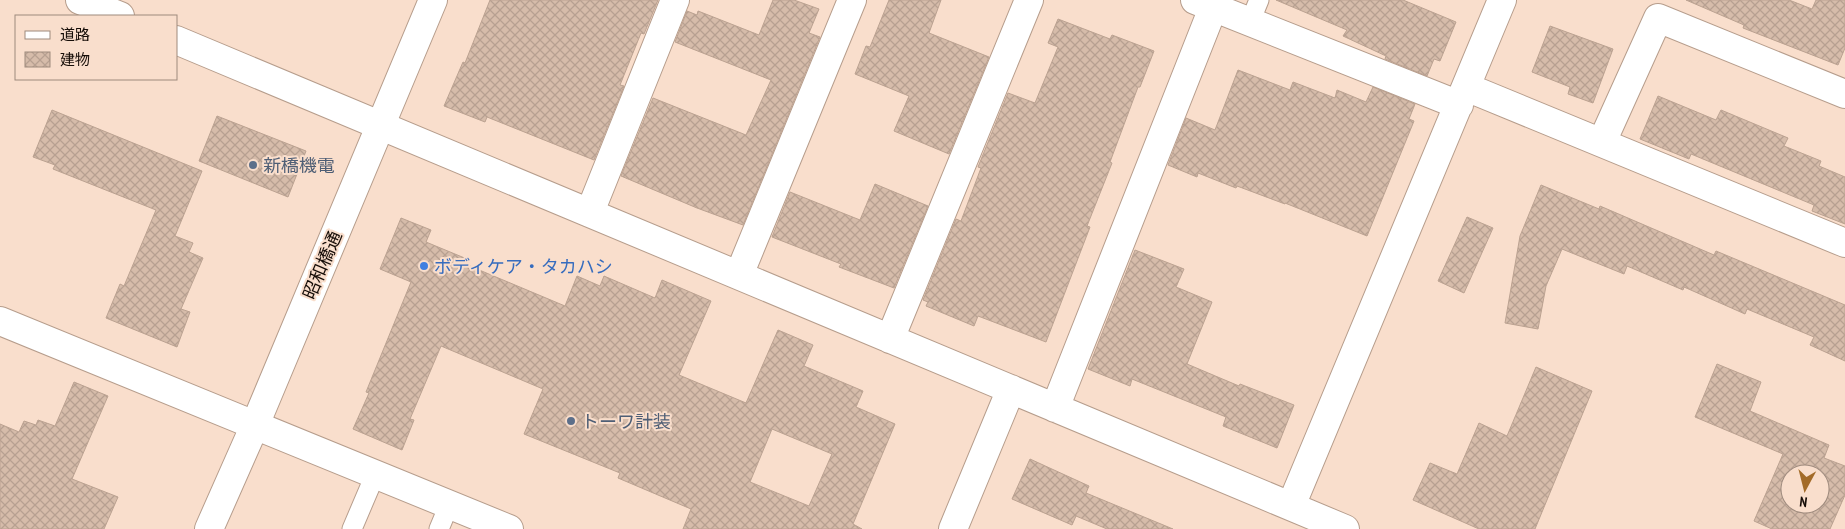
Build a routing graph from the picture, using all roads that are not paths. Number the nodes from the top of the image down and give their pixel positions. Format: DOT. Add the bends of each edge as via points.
graph roads {
  1 [pos="80,0"];
  2 [pos="433,0"];
  3 [pos="675,0"];
  4 [pos="852,0"];
  5 [pos="1029,0"];
  6 [pos="1502,0"];
  7 [pos="1204,4"];
  8 [pos="1255,11"];
  9 [pos="118,15"];
  10 [pos="178,41"];
  11 [pos="1845,94"];
  12 [pos="1463,96"];
  13 [pos="380,124"];
  14 [pos="1602,142"];
  15 [pos="590,212"];
  16 [pos="1845,243"];
  17 [pos="739,275"];
  18 [pos="0,321"];
  19 [pos="890,339"];
  20 [pos="1010,389"];
  21 [pos="1055,408"];
  22 [pos="254,426"];
  23 [pos="375,475"];
  24 [pos="1291,506"];
  25 [pos="444,517"];
  26 [pos="209,529"];
  27 [pos="352,529"];
  28 [pos="509,529"];
  29 [pos="953,529"];
  30 [pos="1345,529"];
  1 -- 9 [label="street"];
  2 -- 13 [label="street, 昭和橋通"];
  3 -- 15 [label="street"];
  4 -- 17 [label="street"];
  5 -- 19 [label="street"];
  6 -- 12 [label="street"];
  7 -- 8 [label="street"];
  7 -- 21 [label="street"];
  8 -- 12 [label="street"];
  10 -- 13 [label="street"];
  11 -- 14 [label="street" via="1658,18"];
  12 -- 14 [label="street"];
  12 -- 24 [label="street"];
  13 -- 15 [label="street"];
  13 -- 22 [label="street, 昭和橋通"];
  14 -- 16 [label="street"];
  15 -- 17 [label="street"];
  17 -- 19 [label="street"];
  18 -- 22 [label="street"];
  19 -- 20 [label="street"];
  20 -- 21 [label="street"];
  20 -- 29 [label="street"];
  21 -- 24 [label="street"];
  22 -- 23 [label="street"];
  22 -- 26 [label="street, 昭和橋通"];
  23 -- 25 [label="street"];
  23 -- 27 [label="lane"];
  24 -- 30 [label="street"];
  25 -- 28 [label="street"];
}
